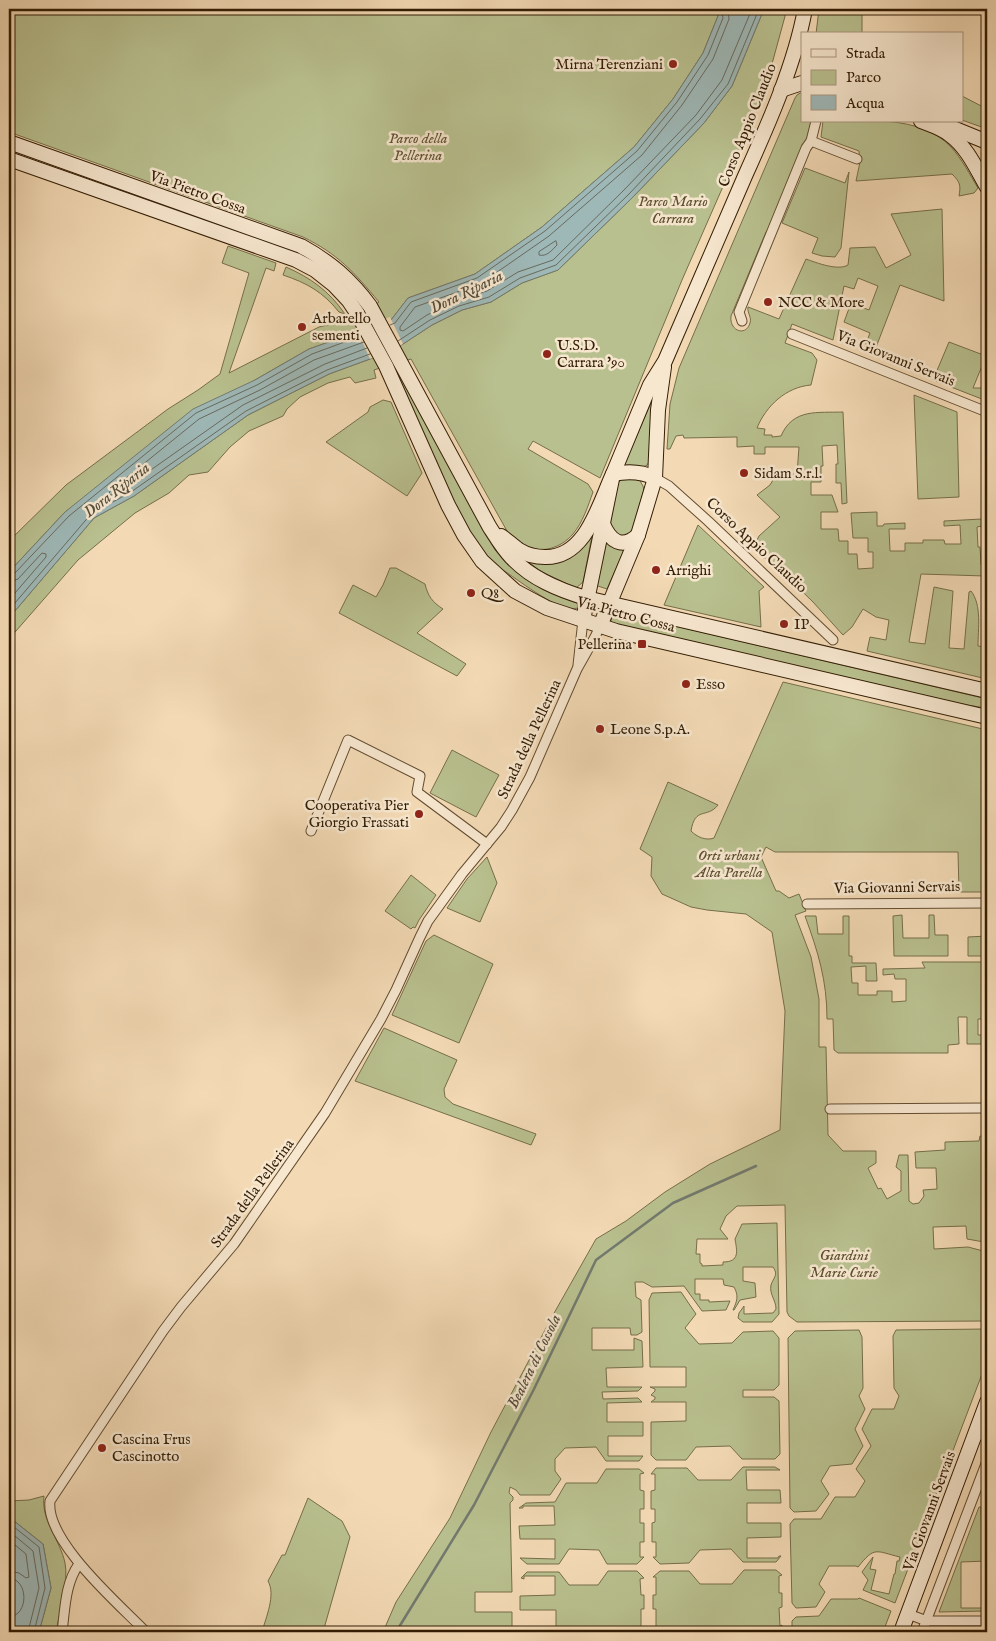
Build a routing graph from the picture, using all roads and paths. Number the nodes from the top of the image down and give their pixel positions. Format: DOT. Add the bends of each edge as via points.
graph roads {
  1 [pos="805,9"];
  2 [pos="803,30"];
  3 [pos="801,37"];
  4 [pos="794,62"];
  5 [pos="801,73"];
  6 [pos="801,83"];
  7 [pos="781,90"];
  8 [pos="816,122"];
  9 [pos="923,122"];
  10 [pos="938,122"];
  11 [pos="811,141"];
  12 [pos="9,142"];
  13 [pos="987,142"];
  14 [pos="9,159"];
  15 [pos="857,159"];
  16 [pos="987,187"];
  17 [pos="742,321"];
  18 [pos="792,334"];
  19 [pos="665,361"];
  20 [pos="987,412"];
  21 [pos="613,474"];
  22 [pos="655,478"];
  23 [pos="602,524"];
  24 [pos="489,526"];
  25 [pos="638,535"];
  26 [pos="586,598"];
  27 [pos="609,604"];
  28 [pos="582,620"];
  29 [pos="600,626"];
  30 [pos="833,640"];
  31 [pos="577,669"];
  32 [pos="987,691"];
  33 [pos="987,716"];
  34 [pos="311,831"];
  35 [pos="487,844"];
  36 [pos="987,903"];
  37 [pos="807,904"];
  38 [pos="987,1108"];
  39 [pos="830,1109"];
  40 [pos="987,1402"];
  41 [pos="982,1435"];
  42 [pos="987,1461"];
  43 [pos="79,1564"];
  44 [pos="908,1614"];
  45 [pos="927,1621"];
  46 [pos="987,1621"];
  47 [pos="62,1632"];
  48 [pos="146,1632"];
  49 [pos="901,1632"];
  50 [pos="922,1632"];
  1 -- 2 [label="main road, Corso Appio Claudio"];
  3 -- 4 [label="main road, Corso Appio Claudio"];
  4 -- 5 [label="main road"];
  4 -- 7 [label="main road, Corso Appio Claudio"];
  6 -- 7 [label="main road"];
  7 -- 19 [label="main road, Corso Appio Claudio"];
  8 -- 11 [label="street"];
  9 -- 16 [label="main road" via="947,133 958,143"];
  10 -- 13 [label="main road"];
  11 -- 15 [label="street"];
  11 -- 17 [label="street" via="739,312"];
  12 -- 24 [label="main road, Via Pietro Cossa" via="301,246 323,258 344,275 370,306"];
  14 -- 28 [label="main road, Via Pietro Cossa" via="296,260 322,275 357,313 386,366 456,520 482,561 515,591 547,608"];
  18 -- 20 [label="street, Via Giovanni Servais"];
  19 -- 21 [label="main road, Corso Appio Claudio" via="650,385"];
  19 -- 22 [label="main road, Corso Appio Claudio" via="658,410"];
  21 -- 22 [label="main road" via="626,471"];
  21 -- 23 [label="main road, Corso Appio Claudio"];
  21 -- 24 [label="main road" via="584,536 573,548 560,555 535,557 520,551"];
  22 -- 25 [label="main road, Corso Appio Claudio"];
  22 -- 30 [label="street, Corso Appio Claudio" via="669,486 708,521"];
  23 -- 25 [label="main road" via="607,534 617,542 625,543"];
  23 -- 26 [label="main road, Corso Appio Claudio"];
  24 -- 26 [label="main road, Via Pietro Cossa" via="501,545 525,569 561,590"];
  25 -- 27 [label="main road, Corso Appio Claudio"];
  26 -- 27 [label="main road, Via Pietro Cossa"];
  26 -- 28 [label="main road, Corso Appio Claudio"];
  27 -- 29 [label="main road, Corso Appio Claudio"];
  27 -- 32 [label="main road, Via Pietro Cossa"];
  28 -- 29 [label="main road, Via Pietro Cossa"];
  28 -- 31 [label="street, Strada della Pellerina"];
  29 -- 31 [label="street, Strada della Pellerina"];
  29 -- 33 [label="main road, Via Pietro Cossa"];
  31 -- 35 [label="street, Strada della Pellerina" via="530,777 501,827"];
  34 -- 35 [label="street" via="348,740 420,776 417,792"];
  35 -- 43 [label="street, Strada della Pellerina" via="428,922 381,1019 320,1121 234,1244 163,1331 50,1501 54,1524"];
  36 -- 37 [label="street, Via Giovanni Servais"];
  38 -- 39 [label="street"];
  40 -- 41 [label="main road, Via Giovanni Servais"];
  41 -- 44 [label="main road, Via Giovanni Servais"];
  42 -- 45 [label="street"];
  43 -- 47 [label="street" via="70,1581"];
  43 -- 48 [label="street, Strada della Pellerina"];
  44 -- 45 [label="street"];
  44 -- 49 [label="main road, Via Giovanni Servais"];
  45 -- 46 [label="street"];
  45 -- 50 [label="street"];
}
